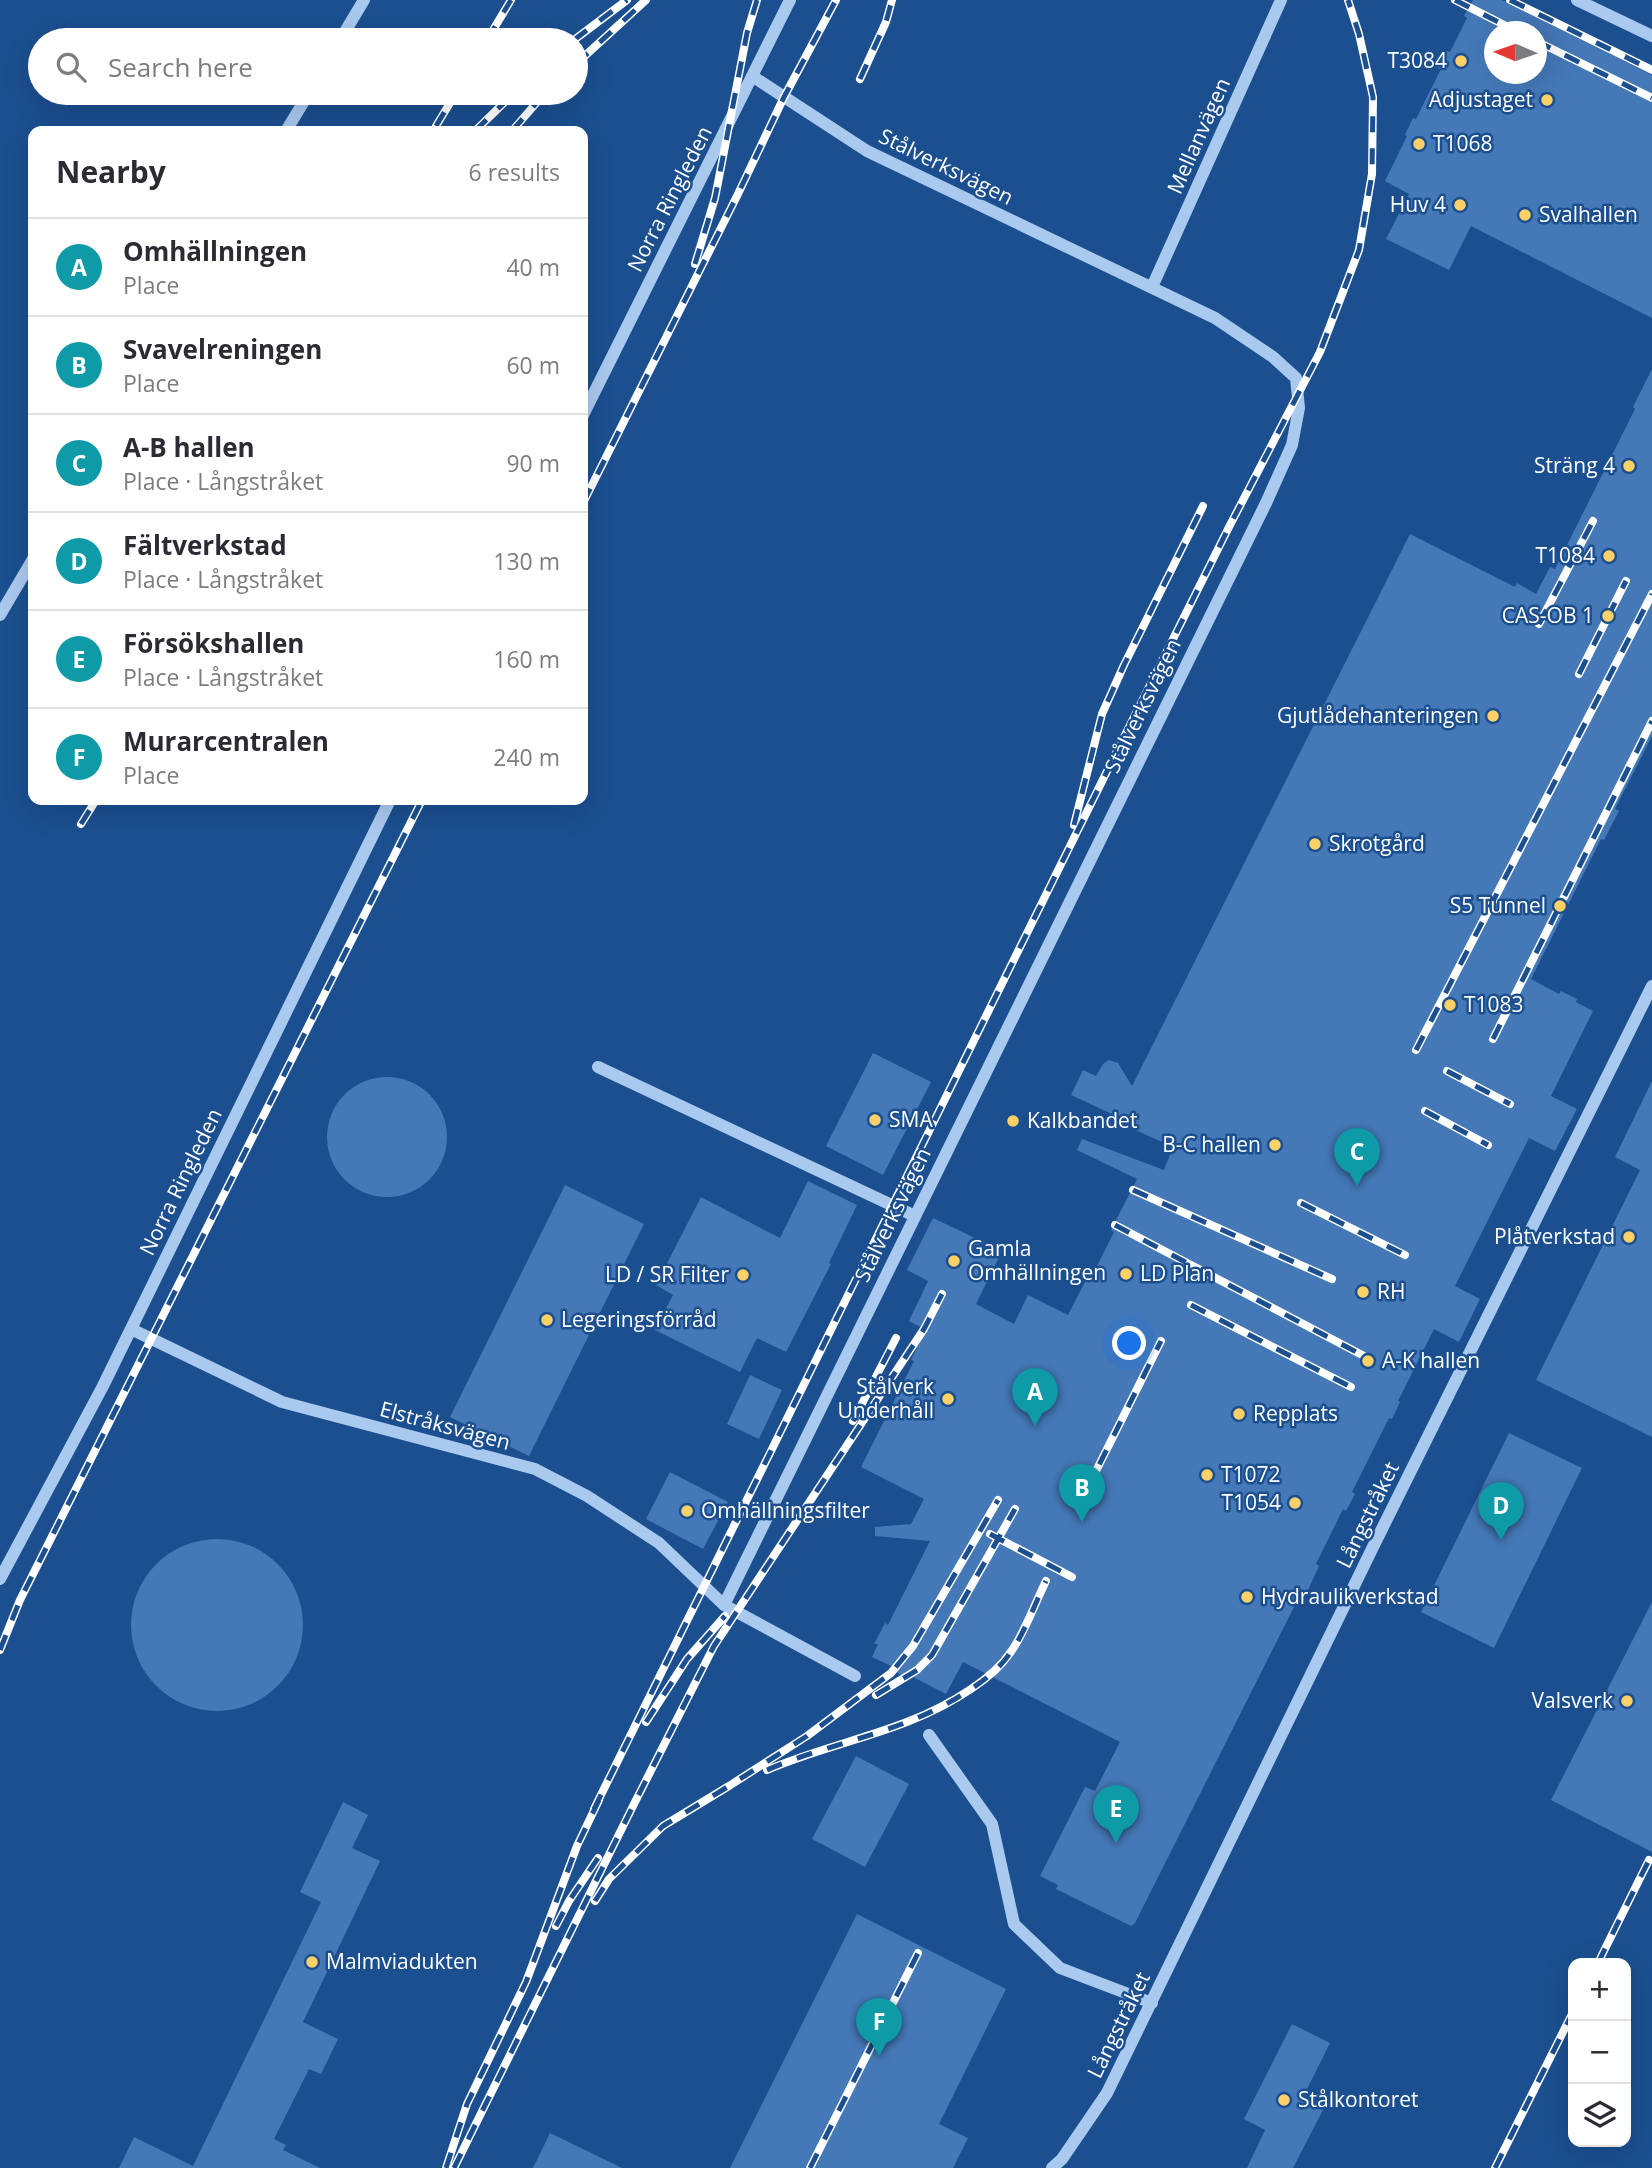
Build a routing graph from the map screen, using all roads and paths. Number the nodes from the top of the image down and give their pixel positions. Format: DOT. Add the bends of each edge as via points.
graph roads {
  1 [pos="364,0"];
  2 [pos="790,0"];
  3 [pos="1281,0"];
  4 [pos="1577,0"];
  5 [pos="347,28"];
  6 [pos="1652,36"];
  7 [pos="752,76"];
  8 [pos="302,105"];
  9 [pos="289,126"];
  10 [pos="1152,287"];
  11 [pos="588,405"];
  12 [pos="28,567"];
  13 [pos="0,615"];
  14 [pos="388,805"];
  15 [pos="1652,986"];
  16 [pos="598,1067"];
  17 [pos="915,1216"];
  18 [pos="131,1329"];
  19 [pos="0,1579"];
  20 [pos="724,1605"];
  21 [pos="855,1676"];
  22 [pos="929,1735"];
  23 [pos="1152,2004"];
  24 [pos="1052,2168"];
  1 -- 5 [label="street"];
  2 -- 7 [label="street, Norra Ringleden"];
  3 -- 10 [label="street, Mellanvägen"];
  4 -- 6 [label="street"];
  7 -- 10 [label="street, Stålverksvägen" via="867,151"];
  7 -- 11 [label="street, Norra Ringleden"];
  8 -- 9 [label="street"];
  10 -- 17 [label="street, Stålverksvägen" via="1215,318 1296,378 1299,408 1292,445"];
  12 -- 13 [label="street"];
  14 -- 18 [label="street, Norra Ringleden"];
  15 -- 23 [label="street, Långstråket"];
  16 -- 17 [label="street"];
  17 -- 20 [label="street, Stålverksvägen"];
  18 -- 19 [label="street, Norra Ringleden"];
  18 -- 20 [label="street, Elstråksvägen" via="282,1402 535,1469 659,1543"];
  20 -- 21 [label="street, Elstråksvägen"];
  22 -- 23 [label="street" via="992,1824 1014,1924 1060,1968"];
  23 -- 24 [label="street, Långstråket" via="1107,2094"];
}
